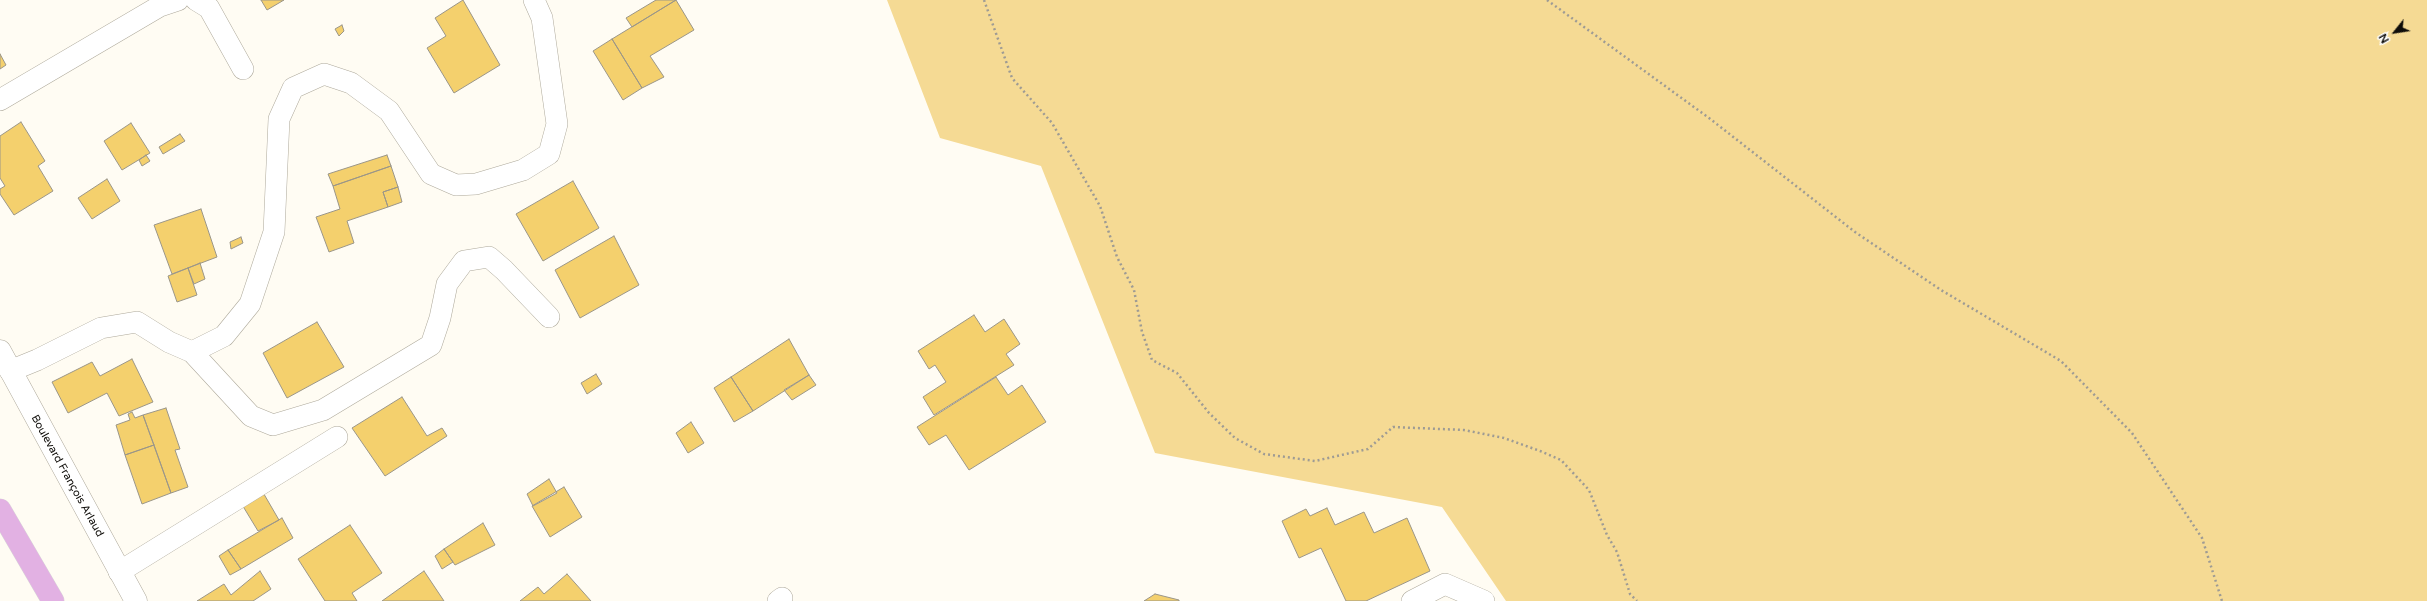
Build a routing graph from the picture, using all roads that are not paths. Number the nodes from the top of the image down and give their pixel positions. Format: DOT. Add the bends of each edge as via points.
graph roads {
  1 [pos="178,0"];
  2 [pos="196,0"];
  3 [pos="534,0"];
  4 [pos="243,69"];
  5 [pos="0,100"];
  6 [pos="549,316"];
  7 [pos="0,351"];
  8 [pos="192,352"];
  9 [pos="10,371"];
  10 [pos="337,437"];
  11 [pos="0,510"];
  12 [pos="119,572"];
  13 [pos="53,601"];
  14 [pos="136,601"];
  15 [pos="1412,601"];
  16 [pos="1484,601"];
  1 -- 5 [label="lane" via="160,6"];
  2 -- 4 [label="lane" via="209,8"];
  3 -- 8 [label="lane" via="542,18 557,124 549,154 523,170 476,184 456,185 431,174 389,111 351,83 324,74 294,88 279,119 274,232 250,304 224,336"];
  6 -- 8 [label="lane" via="489,257 464,261 447,284 440,318 430,345 323,410 273,425 251,416"];
  7 -- 9 [label="street, Boulevard François Arlaud"];
  8 -- 9 [label="lane" via="169,342 136,322 101,328"];
  9 -- 12 [label="street, Boulevard François Arlaud"];
  10 -- 12 [label="lane"];
  11 -- 13 [label="main road"];
  12 -- 14 [label="street, Boulevard François Arlaud"];
  15 -- 16 [label="lane" via="1446,584"];
}
